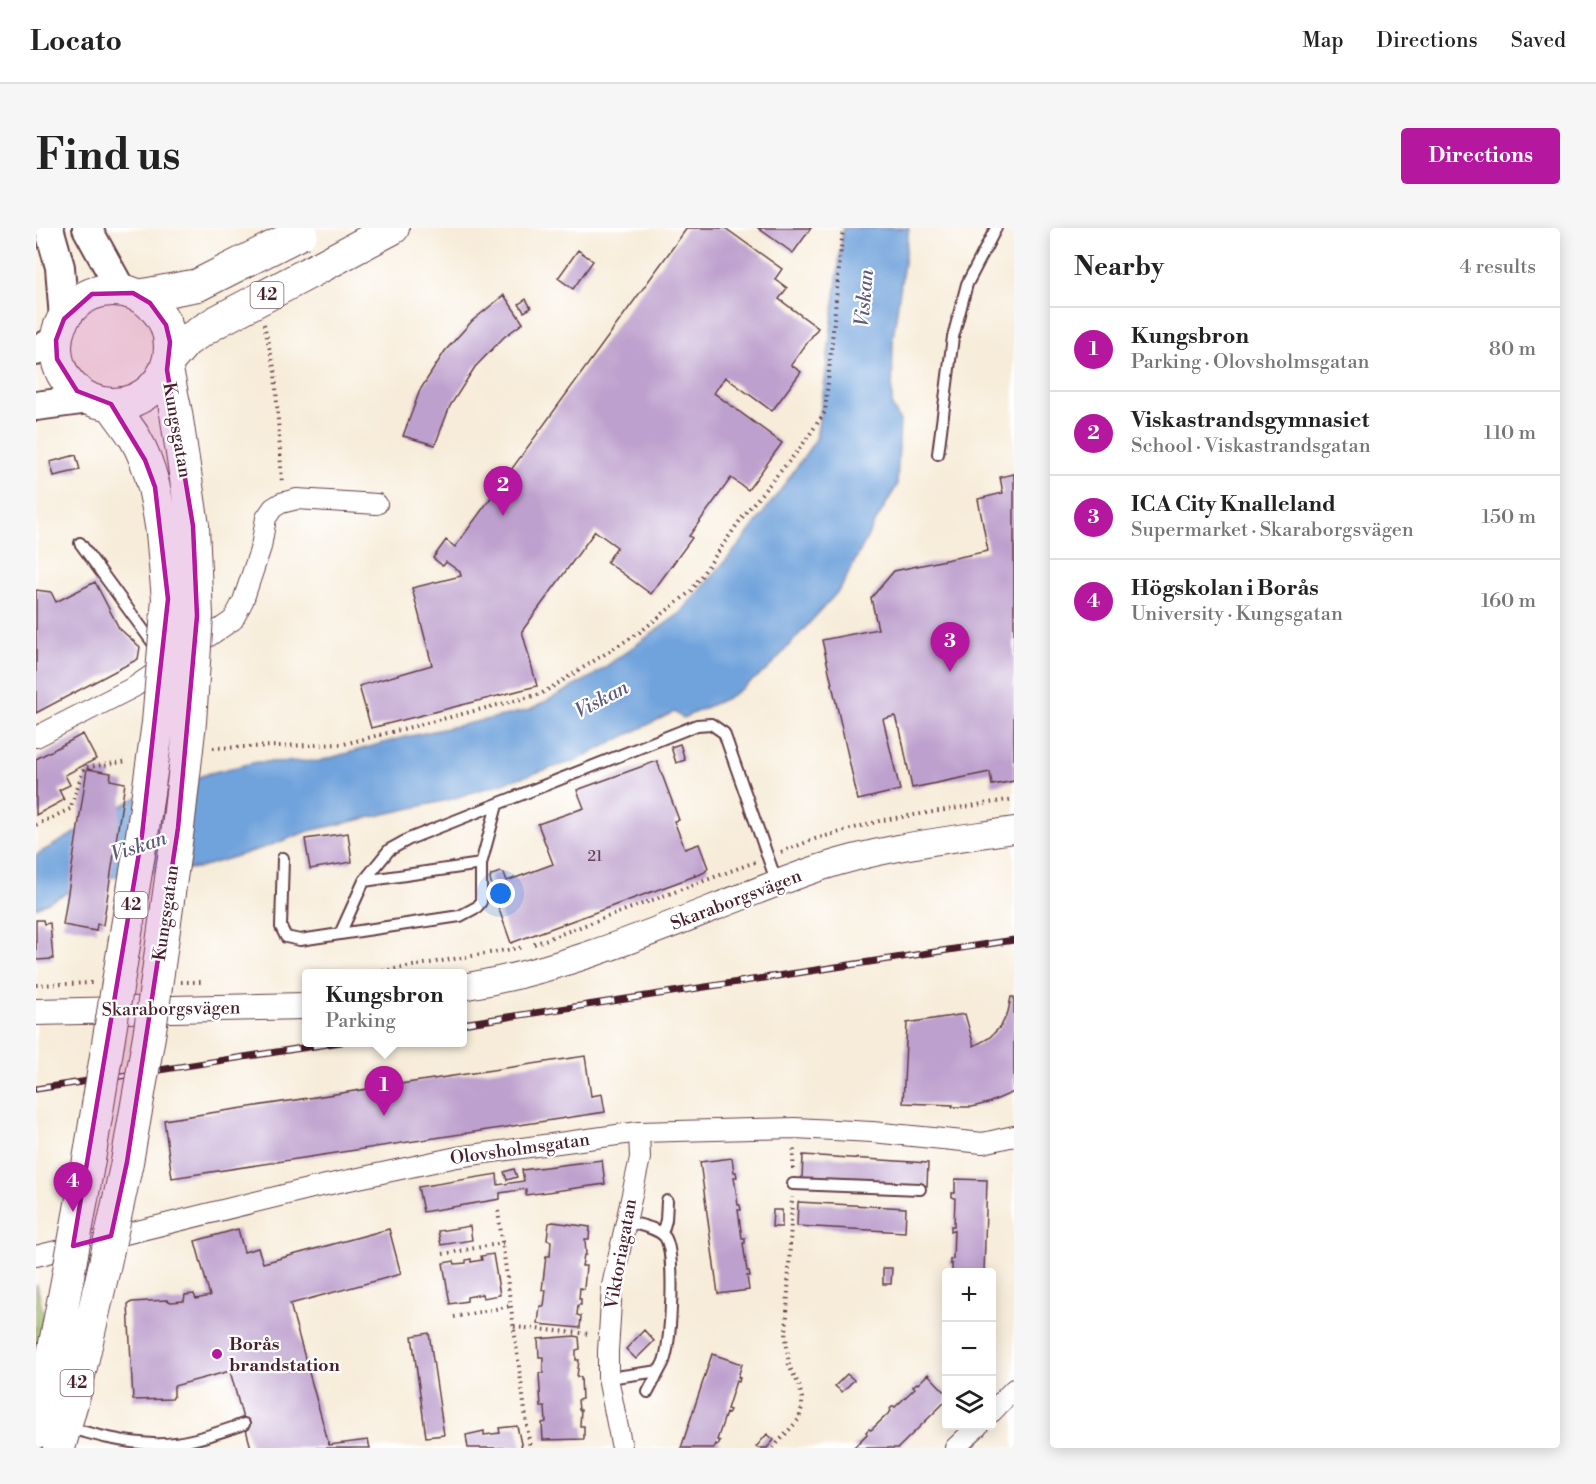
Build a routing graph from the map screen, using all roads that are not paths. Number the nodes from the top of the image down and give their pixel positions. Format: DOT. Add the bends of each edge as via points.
graph roads {
  1 [pos="49,228"];
  2 [pos="87,228"];
  3 [pos="393,228"];
  4 [pos="996,228"];
  5 [pos="305,230"];
  6 [pos="129,293"];
  7 [pos="52,336"];
  8 [pos="168,366"];
  9 [pos="100,402"];
  10 [pos="36,406"];
  11 [pos="938,454"];
  12 [pos="376,504"];
  13 [pos="80,543"];
  14 [pos="169,664"];
  15 [pos="36,736"];
  16 [pos="497,805"];
  17 [pos="1014,830"];
  18 [pos="283,858"];
  19 [pos="481,864"];
  20 [pos="364,881"];
  21 [pos="777,884"];
  22 [pos="340,934"];
  23 [pos="467,986"];
  24 [pos="302,1006"];
  25 [pos="36,1012"];
  26 [pos="639,1132"];
  27 [pos="1014,1136"];
  28 [pos="793,1184"];
  29 [pos="920,1189"];
  30 [pos="667,1201"];
  31 [pos="626,1221"];
  32 [pos="662,1234"];
  33 [pos="36,1256"];
  34 [pos="659,1371"];
  35 [pos="608,1378"];
  36 [pos="1014,1389"];
  37 [pos="648,1392"];
  38 [pos="996,1408"];
  39 [pos="244,1424"];
  40 [pos="973,1430"];
  41 [pos="53,1436"];
  42 [pos="622,1448"];
  43 [pos="955,1448"];
  1 -- 7 [label="main road" via="60,267"];
  2 -- 6 [label="main road"];
  3 -- 8 [label="main road, 42, bridge" via="216,322 186,341"];
  4 -- 11 [label="lane" via="967,284 953,337"];
  5 -- 6 [label="main road, 42, bridge" via="198,285"];
  6 -- 7 [label="main road, 42" via="92,294 76,303"];
  6 -- 8 [label="main road, 42" via="157,310 166,325 170,342"];
  7 -- 9 [label="main road, 42" via="64,377 77,391"];
  8 -- 9 [label="main road, 42" via="155,387 139,398 120,404"];
  8 -- 41 [label="main road, Kungsgatan / 42, bridge" via="193,526 197,616 190,722 150,1030 126,1162 104,1268"];
  9 -- 10 [label="main road"];
  9 -- 41 [label="main road, Kungsgatan / 42, bridge" via="135,439 146,460 155,487 168,599 158,723 141,846 46,1390"];
  12 -- 14 [label="street" via="297,499 273,508 266,518 261,547 233,620"];
  13 -- 14 [label="lane"];
  14 -- 15 [label="street" via="134,687"];
  16 -- 19 [label="lane"];
  16 -- 20 [label="lane" via="389,850"];
  16 -- 21 [label="lane" via="697,725 711,724 724,733"];
  17 -- 21 [label="street, Skaraborgsvägen" via="886,850"];
  18 -- 22 [label="lane" via="281,927 286,937 300,940"];
  19 -- 20 [label="lane"];
  19 -- 22 [label="lane" via="482,902 460,916"];
  20 -- 22 [label="lane"];
  21 -- 23 [label="street, Skaraborgsvägen" via="590,955 523,975"];
  24 -- 25 [label="street, Skaraborgsvägen"];
  26 -- 27 [label="street, Olovsholmsgatan" via="795,1128 983,1143"];
  26 -- 31 [label="street, Viktoriagatan" via="640,1158"];
  26 -- 33 [label="street, Olovsholmsgatan" via="446,1160"];
  28 -- 29 [label="lane"];
  30 -- 32 [label="lane"];
  31 -- 32 [label="lane"];
  31 -- 35 [label="street, Viktoriagatan" via="612,1286"];
  32 -- 34 [label="lane" via="672,1266 665,1359"];
  34 -- 35 [label="lane"];
  34 -- 37 [label="lane"];
  35 -- 42 [label="street, Viktoriagatan"];
  36 -- 38 [label="street"];
  39 -- 41 [label="lane" via="156,1445"];
  40 -- 43 [label="street"];
}
